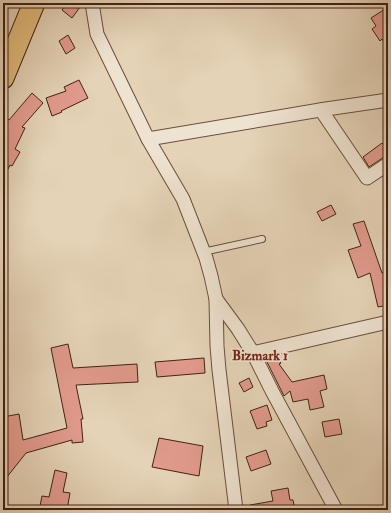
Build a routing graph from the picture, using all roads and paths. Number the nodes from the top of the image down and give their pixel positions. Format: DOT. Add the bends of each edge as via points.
graph roads {
  1 [pos="34,3"];
  2 [pos="92,3"];
  3 [pos="3,78"];
  4 [pos="388,100"];
  5 [pos="321,110"];
  6 [pos="148,138"];
  7 [pos="388,164"];
  8 [pos="262,239"];
  9 [pos="203,252"];
  10 [pos="216,299"];
  11 [pos="388,322"];
  12 [pos="253,353"];
  13 [pos="236,510"];
  14 [pos="336,510"];
  1 -- 3 [label="highway"];
  2 -- 6 [label="street" via="97,34"];
  4 -- 5 [label="street"];
  5 -- 6 [label="street"];
  5 -- 7 [label="street" via="367,178"];
  6 -- 9 [label="street" via="183,199"];
  8 -- 9 [label="lane"];
  9 -- 10 [label="street"];
  10 -- 12 [label="street"];
  10 -- 13 [label="street" via="216,346"];
  11 -- 12 [label="street"];
  12 -- 14 [label="street"];
}
